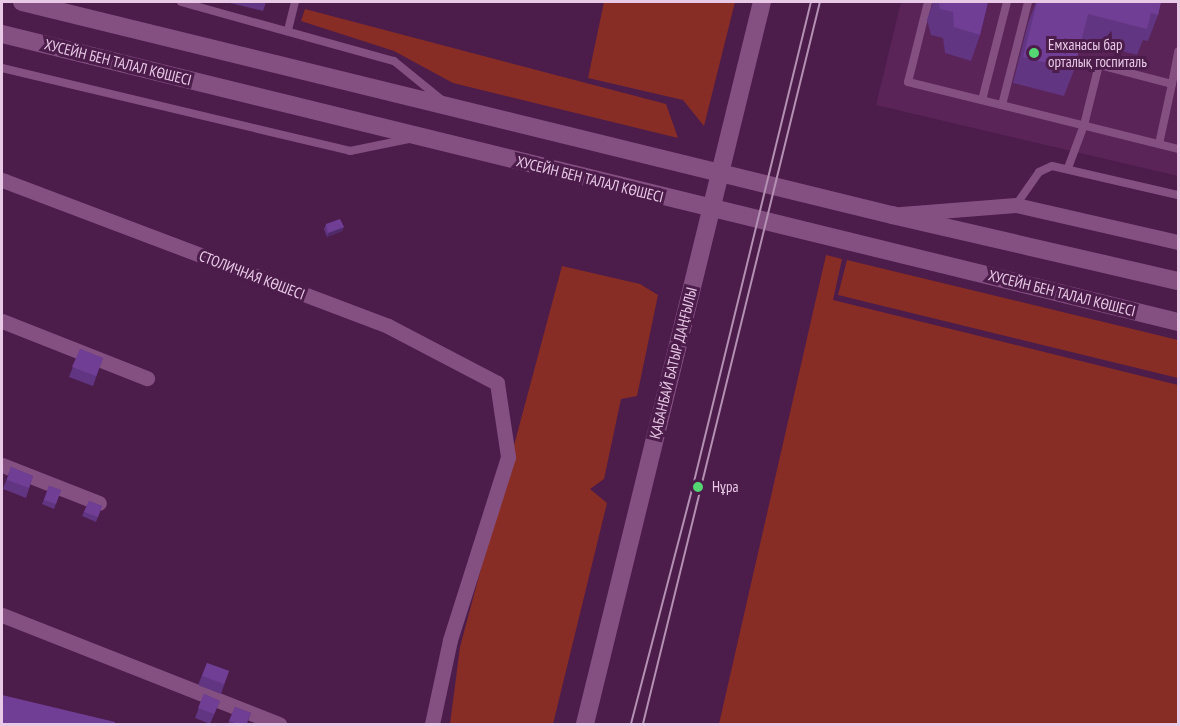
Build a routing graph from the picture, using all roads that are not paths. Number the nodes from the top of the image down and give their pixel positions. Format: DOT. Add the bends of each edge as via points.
graph roads {
  1 [pos="22,2"];
  2 [pos="181,2"];
  3 [pos="295,2"];
  4 [pos="762,2"];
  5 [pos="928,2"];
  6 [pos="1007,2"];
  7 [pos="1028,2"];
  8 [pos="288,30"];
  9 [pos="2,34"];
  10 [pos="1179,52"];
  11 [pos="2,68"];
  12 [pos="1172,84"];
  13 [pos="982,100"];
  14 [pos="1002,105"];
  15 [pos="450,106"];
  16 [pos="1084,125"];
  17 [pos="421,137"];
  18 [pos="1158,144"];
  19 [pos="1179,149"];
  20 [pos="1068,168"];
  21 [pos="720,172"];
  22 [pos="2,180"];
  23 [pos="1179,195"];
  24 [pos="1016,205"];
  25 [pos="710,208"];
  26 [pos="892,215"];
  27 [pos="1179,242"];
  28 [pos="1179,281"];
  29 [pos="2,321"];
  30 [pos="1179,321"];
  31 [pos="147,378"];
  32 [pos="2,465"];
  33 [pos="99,503"];
  34 [pos="2,615"];
  35 [pos="279,724"];
  36 [pos="432,724"];
  37 [pos="585,724"];
  1 -- 15 [label="street"];
  2 -- 8 [label="lane"];
  3 -- 8 [label="lane"];
  4 -- 21 [label="street, ҚАБАНБАЙ БАТЫР ДАҢҒЫЛЫ"];
  5 -- 13 [label="lane" via="908,82"];
  6 -- 13 [label="lane"];
  7 -- 14 [label="lane"];
  8 -- 15 [label="lane" via="394,61"];
  9 -- 17 [label="street, ХУСЕЙН БЕН ТАЛАЛ КӨШЕСІ"];
  10 -- 12 [label="lane"];
  11 -- 17 [label="lane" via="350,151"];
  12 -- 16 [label="lane" via="1099,65"];
  12 -- 18 [label="lane"];
  13 -- 14 [label="lane"];
  14 -- 16 [label="lane"];
  15 -- 21 [label="street"];
  16 -- 18 [label="lane"];
  16 -- 20 [label="lane"];
  17 -- 25 [label="street, ХУСЕЙН БЕН ТАЛАЛ КӨШЕСІ"];
  18 -- 19 [label="lane"];
  20 -- 23 [label="lane"];
  20 -- 24 [label="lane" via="1045,167"];
  21 -- 25 [label="street, ҚАБАНБАЙ БАТЫР ДАҢҒЫЛЫ"];
  21 -- 26 [label="street"];
  22 -- 36 [label="street, СТОЛИЧНАЯ КӨШЕСІ" via="388,326 497,383 508,457 450,640"];
  24 -- 26 [label="street"];
  24 -- 27 [label="street"];
  25 -- 30 [label="street, ХУСЕЙН БЕН ТАЛАЛ КӨШЕСІ"];
  25 -- 37 [label="street, ҚАБАНБАЙ БАТЫР ДАҢҒЫЛЫ"];
  26 -- 28 [label="street"];
  29 -- 31 [label="street"];
  32 -- 33 [label="street"];
  34 -- 35 [label="street"];
}
